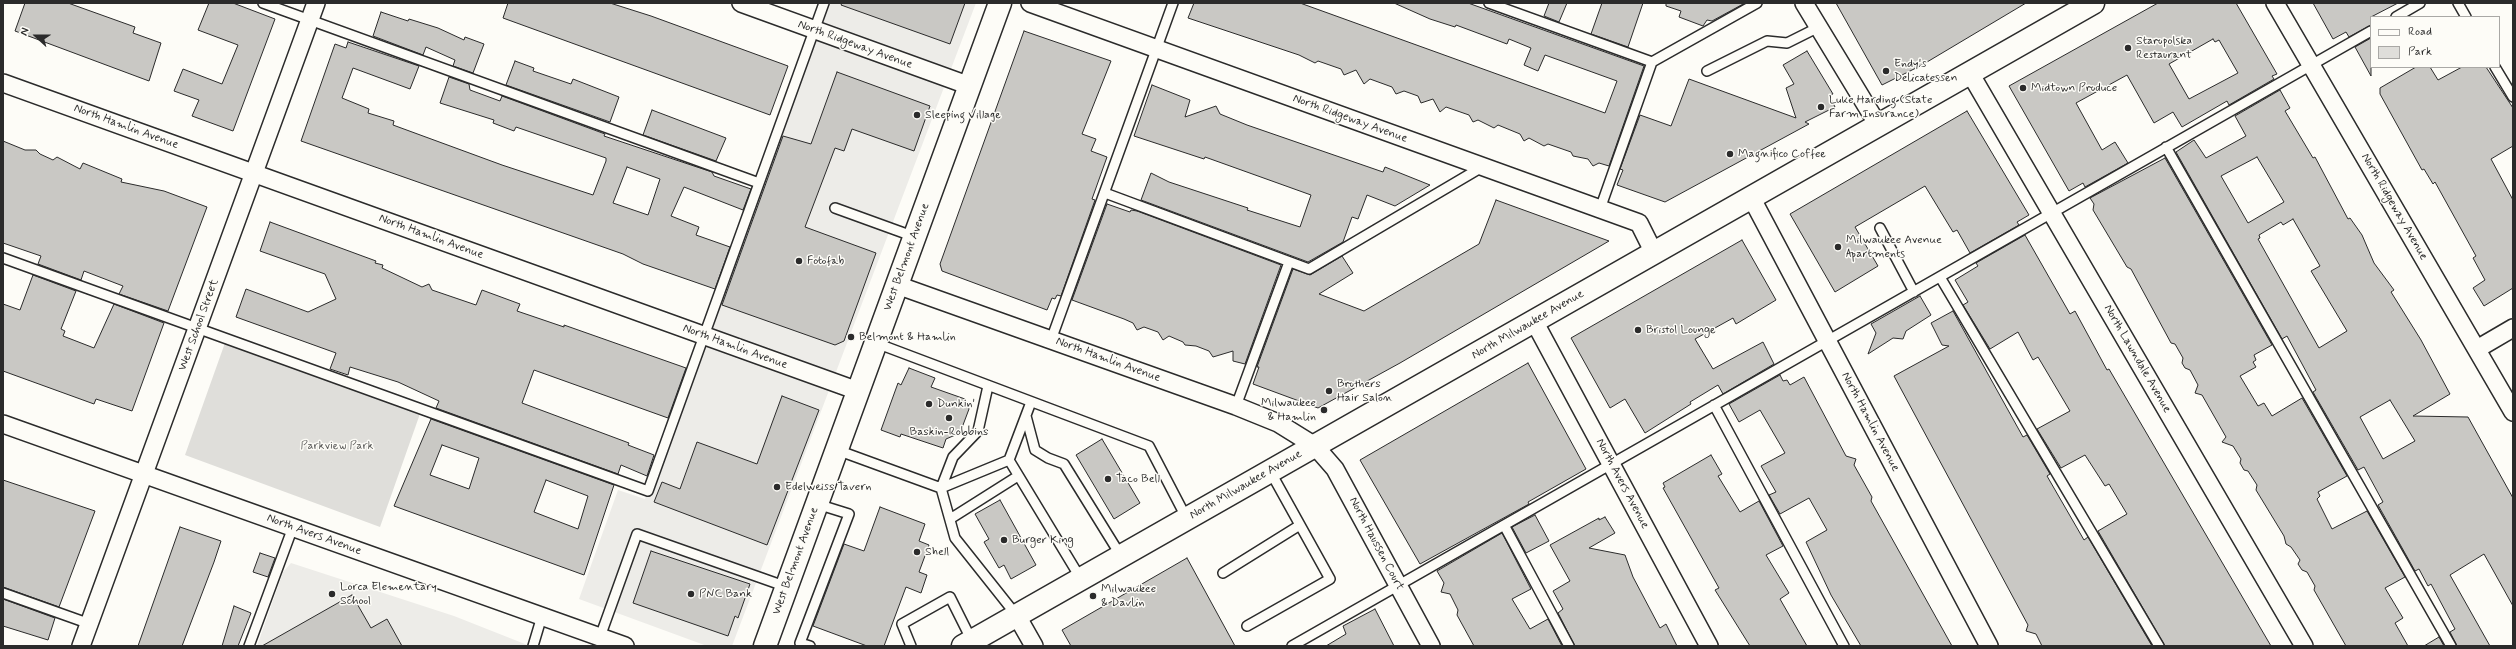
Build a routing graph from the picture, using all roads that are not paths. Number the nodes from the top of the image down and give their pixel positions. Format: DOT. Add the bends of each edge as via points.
graph roads {
  1 [pos="263,3"];
  2 [pos="316,3"];
  3 [pos="741,3"];
  4 [pos="824,3"];
  5 [pos="1000,3"];
  6 [pos="1030,3"];
  7 [pos="1174,3"];
  8 [pos="1489,3"];
  9 [pos="1757,3"];
  10 [pos="1804,3"];
  11 [pos="2093,3"];
  12 [pos="2275,3"];
  13 [pos="2420,3"];
  14 [pos="2458,3"];
  15 [pos="2398,16"];
  16 [pos="2465,16"];
  17 [pos="310,20"];
  18 [pos="1819,27"];
  19 [pos="815,30"];
  20 [pos="2370,32"];
  21 [pos="1157,49"];
  22 [pos="1652,62"];
  23 [pos="2311,65"];
  24 [pos="2497,68"];
  25 [pos="1707,71"];
  26 [pos="1970,73"];
  27 [pos="2513,81"];
  28 [pos="3,83"];
  29 [pos="970,86"];
  30 [pos="2511,94"];
  31 [pos="1878,125"];
  32 [pos="2166,148"];
  33 [pos="1482,166"];
  34 [pos="254,174"];
  35 [pos="759,183"];
  36 [pos="1104,193"];
  37 [pos="1751,198"];
  38 [pos="835,208"];
  39 [pos="1600,209"];
  40 [pos="2052,213"];
  41 [pos="1880,228"];
  42 [pos="915,238"];
  43 [pos="1654,253"];
  44 [pos="3,258"];
  45 [pos="1289,262"];
  46 [pos="1940,277"];
  47 [pos="897,285"];
  48 [pos="1914,292"];
  49 [pos="1534,321"];
  50 [pos="198,328"];
  51 [pos="2513,328"];
  52 [pos="704,336"];
  53 [pos="1051,340"];
  54 [pos="1827,341"];
  55 [pos="876,343"];
  56 [pos="2477,349"];
  57 [pos="988,386"];
  58 [pos="858,391"];
  59 [pos="1031,402"];
  60 [pos="1714,405"];
  61 [pos="1236,406"];
  62 [pos="2513,412"];
  63 [pos="1026,416"];
  64 [pos="3,424"];
  65 [pos="1314,446"];
  66 [pos="837,450"];
  67 [pos="1009,460"];
  68 [pos="1611,464"];
  69 [pos="1270,471"];
  70 [pos="144,474"];
  71 [pos="1018,476"];
  72 [pos="941,488"];
  73 [pos="817,504"];
  74 [pos="950,519"];
  75 [pos="1187,519"];
  76 [pos="1300,525"];
  77 [pos="1504,525"];
  78 [pos="293,528"];
  79 [pos="1121,556"];
  80 [pos="1223,573"];
  81 [pos="1081,579"];
  82 [pos="1398,585"];
  83 [pos="787,587"];
  84 [pos="3,593"];
  85 [pos="542,616"];
  86 [pos="1017,616"];
  87 [pos="90,624"];
  88 [pos="1247,626"];
  89 [pos="600,637"];
  90 [pos="968,643"];
  91 [pos="81,646"];
  92 [pos="249,646"];
  93 [pos="533,646"];
  94 [pos="625,646"];
  95 [pos="765,646"];
  96 [pos="810,646"];
  97 [pos="911,646"];
  98 [pos="1034,646"];
  99 [pos="1292,646"];
  100 [pos="1431,646"];
  101 [pos="1569,646"];
  102 [pos="1709,646"];
  103 [pos="1844,646"];
  104 [pos="1989,646"];
  105 [pos="2159,646"];
  106 [pos="2304,646"];
  107 [pos="2451,646"];
  1 -- 17 [label="lane"];
  2 -- 17 [label="street, West School Street"];
  3 -- 19 [label="street, North Ridgeway Avenue"];
  4 -- 19 [label="lane"];
  5 -- 29 [label="main road, West Belmont Avenue"];
  6 -- 21 [label="street, North Ridgeway Avenue"];
  7 -- 21 [label="lane"];
  8 -- 22 [label="lane"];
  9 -- 22 [label="lane"];
  10 -- 18 [label="street"];
  11 -- 26 [label="main road, North Milwaukee Avenue"];
  12 -- 23 [label="street, North Ridgeway Avenue"];
  13 -- 15 [label="lane"];
  14 -- 16 [label="lane"];
  17 -- 34 [label="street, West School Street"];
  17 -- 35 [label="lane"];
  18 -- 25 [label="lane" via="1787,43 1767,40"];
  18 -- 31 [label="street"];
  19 -- 29 [label="street, North Ridgeway Avenue"];
  19 -- 35 [label="lane"];
  20 -- 23 [label="lane"];
  21 -- 33 [label="street, North Ridgeway Avenue"];
  21 -- 36 [label="lane"];
  22 -- 39 [label="lane"];
  23 -- 32 [label="lane"];
  23 -- 56 [label="street, North Ridgeway Avenue"];
  24 -- 30 [label="lane"];
  26 -- 31 [label="main road, North Milwaukee Avenue"];
  26 -- 40 [label="street, North Lawndale Avenue"];
  27 -- 30 [label="lane"];
  28 -- 34 [label="street, North Hamlin Avenue"];
  29 -- 42 [label="main road, West Belmont Avenue"];
  31 -- 37 [label="main road, North Milwaukee Avenue"];
  32 -- 40 [label="lane"];
  32 -- 107 [label="lane"];
  33 -- 39 [label="street, North Ridgeway Avenue"];
  33 -- 45 [label="lane" via="1309,269"];
  34 -- 50 [label="street, West School Street"];
  34 -- 52 [label="street, North Hamlin Avenue"];
  35 -- 52 [label="lane"];
  36 -- 45 [label="lane"];
  36 -- 53 [label="lane"];
  37 -- 43 [label="main road, North Milwaukee Avenue"];
  37 -- 54 [label="street, North Hamlin Avenue"];
  38 -- 42 [label="lane"];
  39 -- 43 [label="street, North Ridgeway Avenue" via="1639,223"];
  40 -- 46 [label="lane"];
  40 -- 106 [label="street, North Lawndale Avenue"];
  41 -- 48 [label="lane"];
  42 -- 47 [label="main road, West Belmont Avenue"];
  43 -- 49 [label="main road, North Milwaukee Avenue"];
  44 -- 50 [label="lane"];
  45 -- 61 [label="lane"];
  46 -- 48 [label="lane"];
  46 -- 105 [label="lane"];
  47 -- 53 [label="street, North Hamlin Avenue"];
  47 -- 55 [label="main road, West Belmont Avenue"];
  48 -- 54 [label="lane"];
  49 -- 65 [label="main road, North Milwaukee Avenue"];
  49 -- 68 [label="street, North Avers Avenue"];
  50 -- 52 [label="lane" via="648,491"];
  50 -- 70 [label="street, West School Street"];
  51 -- 56 [label="street"];
  52 -- 58 [label="street, North Hamlin Avenue"];
  53 -- 61 [label="street, North Hamlin Avenue"];
  54 -- 60 [label="lane"];
  54 -- 104 [label="street, North Hamlin Avenue"];
  55 -- 57 [label="lane"];
  55 -- 58 [label="main road, West Belmont Avenue"];
  56 -- 62 [label="street, North Ridgeway Avenue"];
  57 -- 59 [label="lane"];
  57 -- 72 [label="lane" via="978,431 952,457"];
  58 -- 66 [label="main road, West Belmont Avenue"];
  59 -- 63 [label="lane"];
  59 -- 75 [label="lane" via="1149,446"];
  60 -- 68 [label="lane"];
  60 -- 103 [label="lane"];
  61 -- 65 [label="street, North Hamlin Avenue" via="1278,423"];
  63 -- 67 [label="lane"];
  63 -- 79 [label="lane" via="1035,450 1064,464"];
  64 -- 70 [label="street, North Avers Avenue"];
  65 -- 69 [label="main road, North Milwaukee Avenue"];
  65 -- 82 [label="street, North Haussen Court" via="1335,469"];
  66 -- 72 [label="lane"];
  66 -- 73 [label="main road, West Belmont Avenue"];
  67 -- 71 [label="lane"];
  67 -- 72 [label="lane"];
  68 -- 77 [label="lane"];
  68 -- 102 [label="street, North Avers Avenue"];
  69 -- 75 [label="main road, North Milwaukee Avenue"];
  69 -- 76 [label="lane"];
  70 -- 78 [label="street, North Avers Avenue"];
  70 -- 87 [label="street, West School Street"];
  71 -- 74 [label="lane"];
  71 -- 81 [label="lane"];
  72 -- 74 [label="lane"];
  73 -- 83 [label="main road, West Belmont Avenue"];
  73 -- 96 [label="lane" via="849,514 800,643"];
  74 -- 86 [label="lane" via="955,538"];
  75 -- 79 [label="main road, North Milwaukee Avenue"];
  76 -- 80 [label="lane"];
  76 -- 88 [label="lane" via="1330,579"];
  77 -- 82 [label="lane"];
  77 -- 101 [label="lane"];
  78 -- 85 [label="street, North Avers Avenue"];
  78 -- 92 [label="lane"];
  79 -- 81 [label="main road, North Milwaukee Avenue"];
  81 -- 86 [label="main road, North Milwaukee Avenue"];
  82 -- 99 [label="lane"];
  82 -- 100 [label="street, North Haussen Court"];
  83 -- 89 [label="lane" via="637,534"];
  83 -- 95 [label="main road, West Belmont Avenue"];
  84 -- 87 [label="lane"];
  85 -- 89 [label="street, North Avers Avenue"];
  85 -- 93 [label="lane"];
  86 -- 90 [label="main road, North Milwaukee Avenue"];
  86 -- 98 [label="street"];
  87 -- 91 [label="street, West School Street"];
  89 -- 94 [label="street, North Avers Avenue"];
  90 -- 97 [label="lane" via="950,597 902,624"];
}
